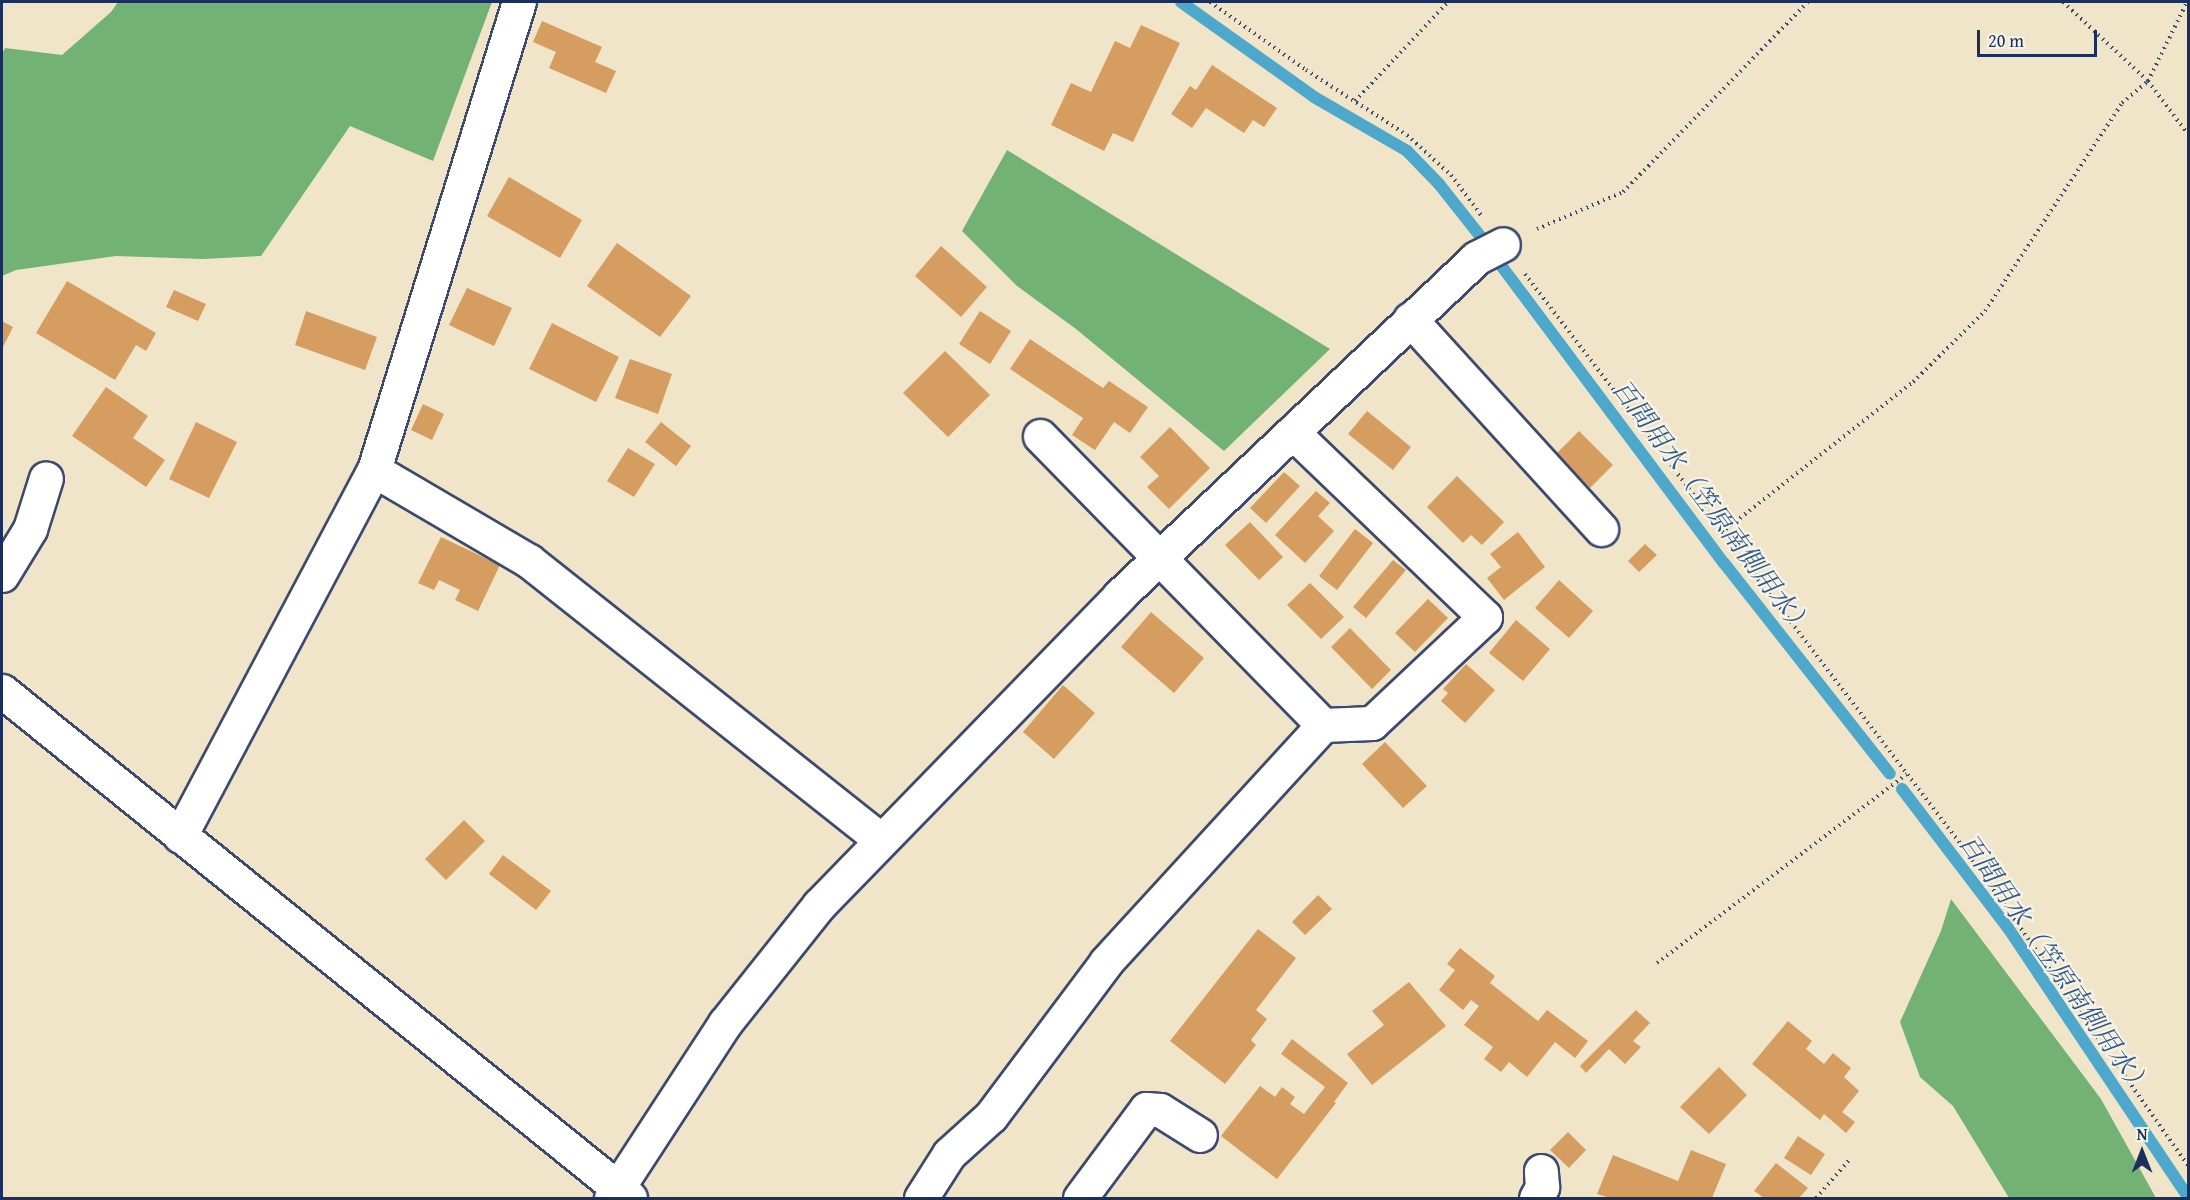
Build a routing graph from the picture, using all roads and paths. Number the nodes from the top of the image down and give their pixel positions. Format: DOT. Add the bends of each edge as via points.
graph roads {
  1 [pos="519,2"];
  2 [pos="1210,2"];
  3 [pos="1448,2"];
  4 [pos="1808,2"];
  5 [pos="2063,2"];
  6 [pos="2187,2"];
  7 [pos="2148,81"];
  8 [pos="1355,101"];
  9 [pos="2188,134"];
  10 [pos="1503,244"];
  11 [pos="1410,319"];
  12 [pos="1292,432"];
  13 [pos="1040,436"];
  14 [pos="374,470"];
  15 [pos="46,477"];
  16 [pos="1601,529"];
  17 [pos="1721,533"];
  18 [pos="1158,559"];
  19 [pos="2,575"];
  20 [pos="2,691"];
  21 [pos="1323,725"];
  22 [pos="1907,774"];
  23 [pos="180,836"];
  24 [pos="881,840"];
  25 [pos="1657,963"];
  26 [pos="1200,1135"];
  27 [pos="1850,1159"];
  28 [pos="2188,1166"];
  29 [pos="619,1196"];
  30 [pos="921,1198"];
  31 [pos="1080,1198"];
  32 [pos="1816,1198"];
  1 -- 14 [label="street"];
  2 -- 8 [label="path"];
  3 -- 8 [label="path"];
  4 -- 10 [label="path" via="1623,192"];
  5 -- 7 [label="path"];
  6 -- 7 [label="path"];
  7 -- 9 [label="path"];
  7 -- 17 [label="path" via="2122,103 1985,311 1913,382"];
  8 -- 10 [label="path" via="1407,135 1451,175"];
  10 -- 11 [label="street" via="1476,258"];
  10 -- 17 [label="path"];
  11 -- 12 [label="street"];
  11 -- 16 [label="street"];
  12 -- 18 [label="street"];
  12 -- 21 [label="street" via="1485,617 1372,723"];
  13 -- 18 [label="street"];
  14 -- 23 [label="street"];
  14 -- 24 [label="street" via="529,561"];
  15 -- 19 [label="street" via="30,529"];
  17 -- 22 [label="path"];
  18 -- 21 [label="street"];
  18 -- 24 [label="street"];
  20 -- 23 [label="street"];
  21 -- 30 [label="street" via="1106,962 991,1116 949,1154"];
  22 -- 25 [label="path"];
  22 -- 28 [label="path" via="1969,855"];
  23 -- 29 [label="street"];
  24 -- 29 [label="street" via="819,905 725,1023"];
  26 -- 31 [label="street" via="1160,1110 1146,1108"];
  27 -- 32 [label="path"];
}
